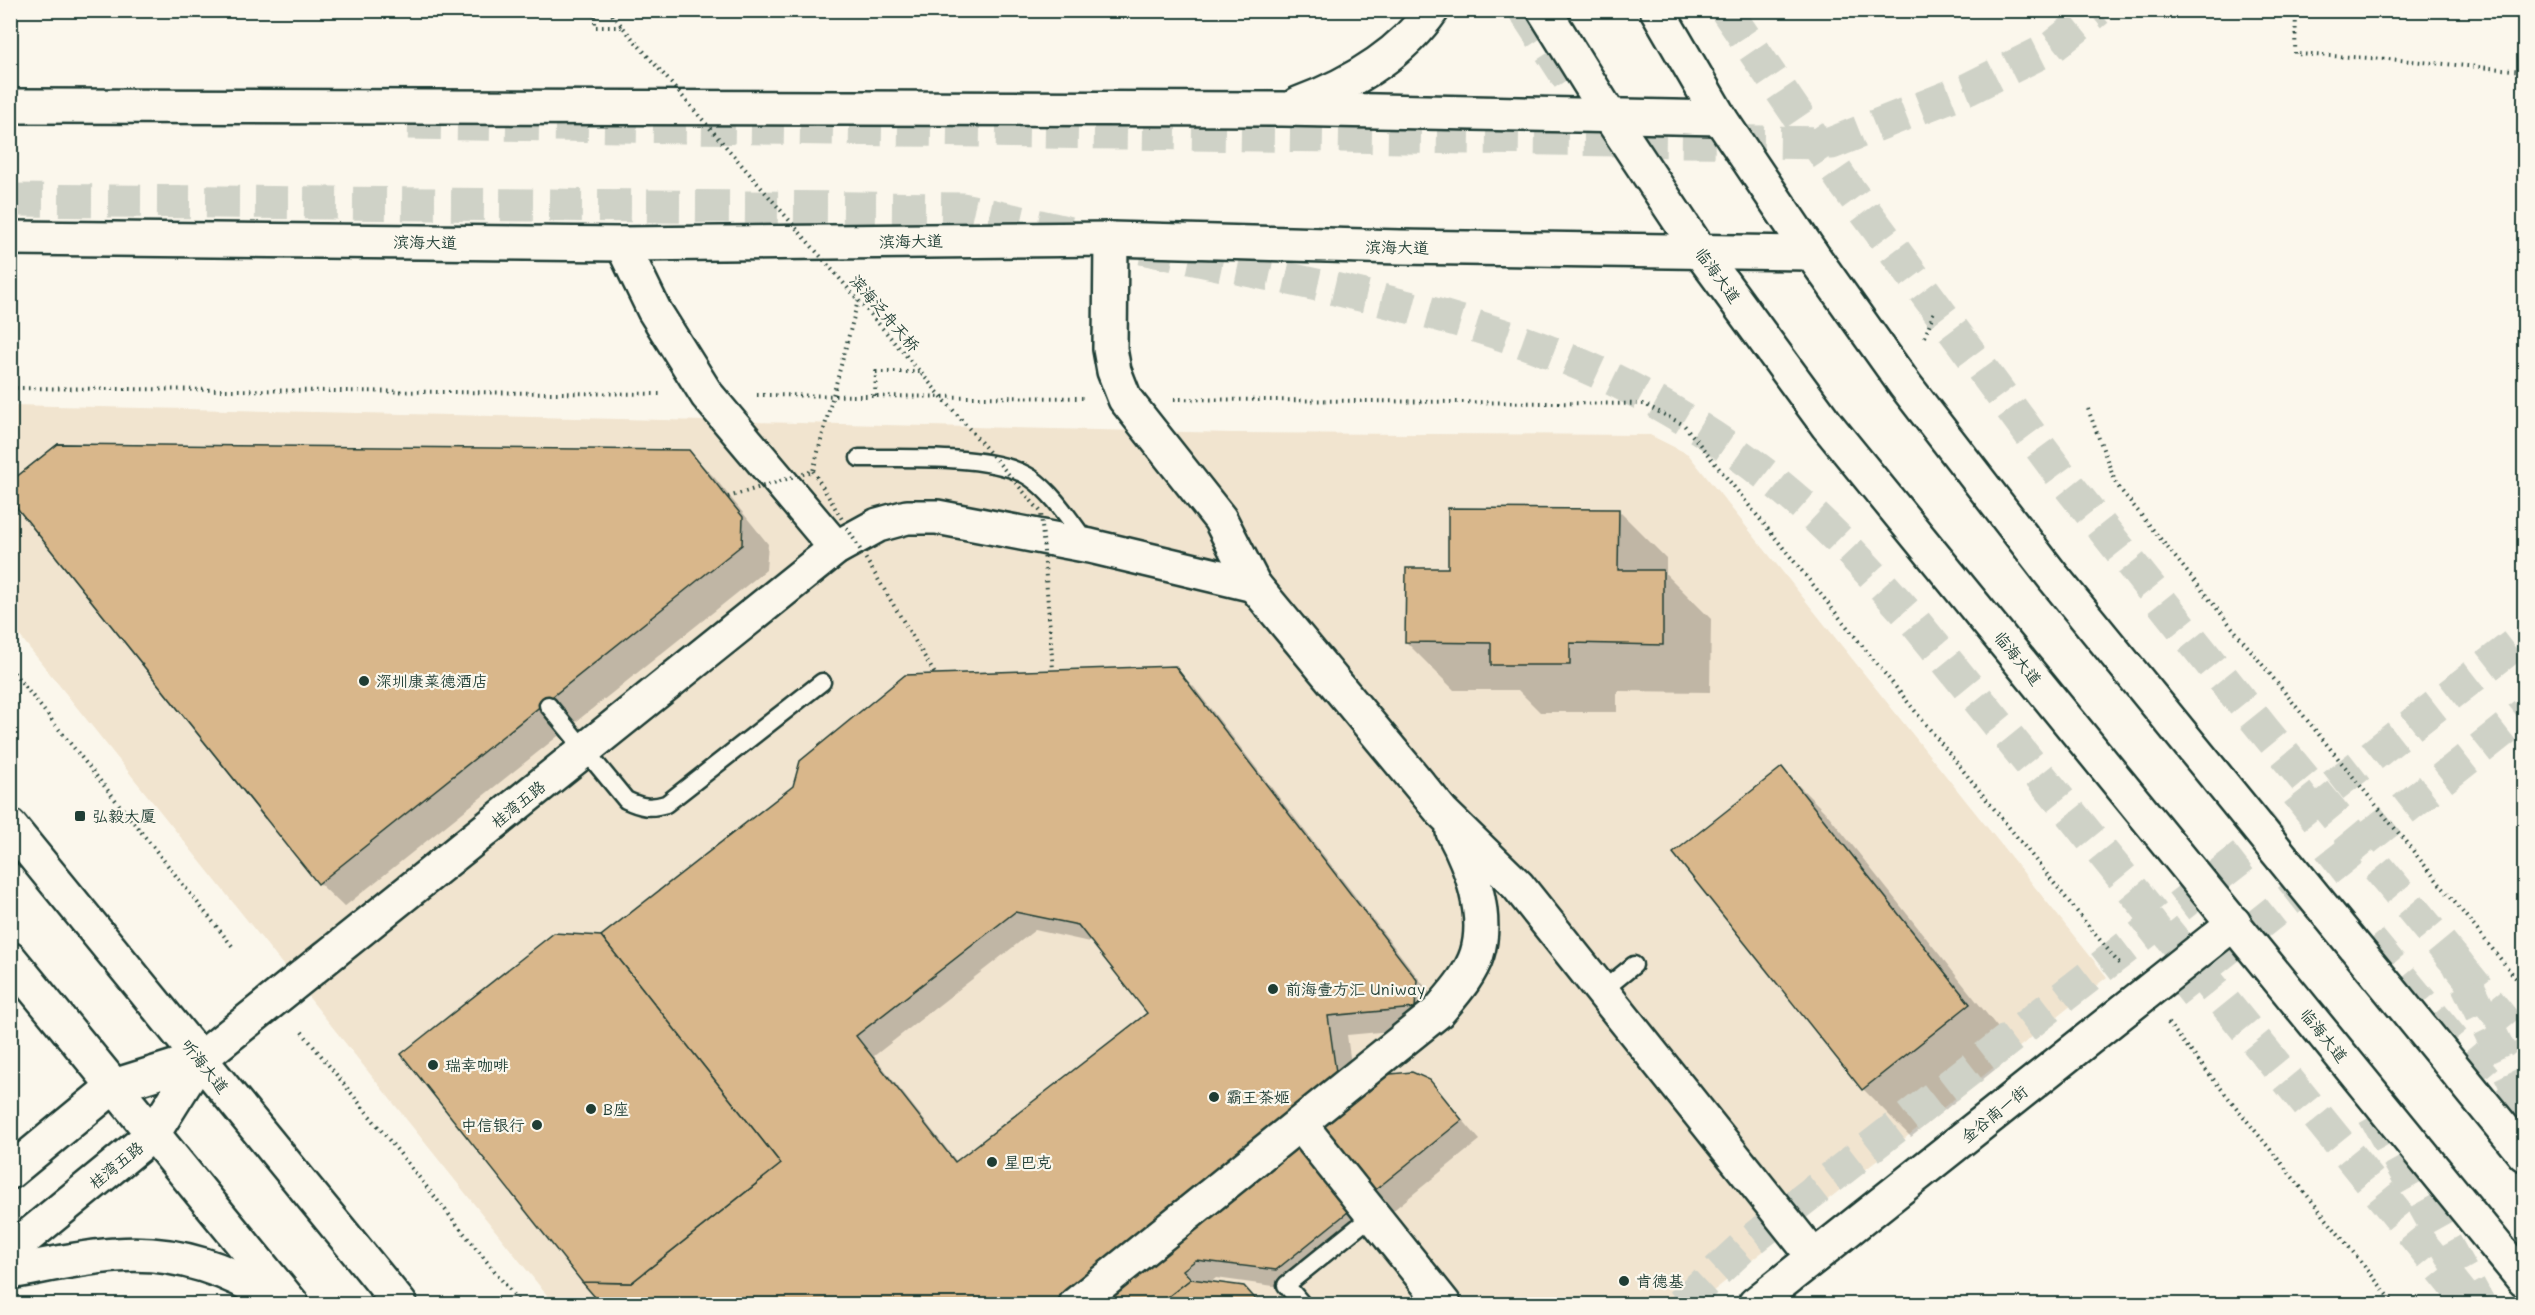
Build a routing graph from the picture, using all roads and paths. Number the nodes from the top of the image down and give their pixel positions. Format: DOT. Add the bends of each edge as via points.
graph roads {
  1 [pos="595,10"];
  2 [pos="608,10"];
  3 [pos="1432,10"];
  4 [pos="1544,10"];
  5 [pos="1657,10"];
  6 [pos="2296,10"];
  7 [pos="622,27"];
  8 [pos="2524,71"];
  9 [pos="10,106"];
  10 [pos="1282,110"];
  11 [pos="1611,118"];
  12 [pos="1720,118"];
  13 [pos="10,238"];
  14 [pos="1111,239"];
  15 [pos="622,244"];
  16 [pos="1701,253"];
  17 [pos="1811,253"];
  18 [pos="859,300"];
  19 [pos="1934,311"];
  20 [pos="1925,337"];
  21 [pos="920,372"];
  22 [pos="10,388"];
  23 [pos="706,395"];
  24 [pos="875,396"];
  25 [pos="1125,399"];
  26 [pos="2088,409"];
  27 [pos="859,458"];
  28 [pos="813,471"];
  29 [pos="728,497"];
  30 [pos="1090,546"];
  31 [pos="836,548"];
  32 [pos="1254,585"];
  33 [pos="10,668"];
  34 [pos="1053,670"];
  35 [pos="935,674"];
  36 [pos="822,682"];
  37 [pos="548,705"];
  38 [pos="585,750"];
  39 [pos="1442,812"];
  40 [pos="10,826"];
  41 [pos="2234,923"];
  42 [pos="233,947"];
  43 [pos="10,960"];
  44 [pos="1634,965"];
  45 [pos="2524,988"];
  46 [pos="1602,991"];
  47 [pos="2144,994"];
  48 [pos="302,1032"];
  49 [pos="200,1059"];
  50 [pos="114,1086"];
  51 [pos="1300,1124"];
  52 [pos="153,1134"];
  53 [pos="2524,1154"];
  54 [pos="10,1172"];
  55 [pos="1373,1215"];
  56 [pos="10,1251"];
  57 [pos="1814,1257"];
  58 [pos="10,1272"];
  59 [pos="2524,1280"];
  60 [pos="115,1305"];
  61 [pos="146,1305"];
  62 [pos="282,1305"];
  63 [pos="292,1305"];
  64 [pos="400,1305"];
  65 [pos="521,1305"];
  66 [pos="1076,1305"];
  67 [pos="1302,1305"];
  68 [pos="1444,1305"];
  69 [pos="1755,1305"];
  70 [pos="2395,1305"];
  1 -- 7 [label="path" via="595,27"];
  2 -- 7 [label="path, 滨海泛舟天桥, bridge"];
  3 -- 10 [label="main road" via="1418,30 1373,68 1326,94"];
  4 -- 11 [label="main road, 临海大道"];
  5 -- 12 [label="main road"];
  6 -- 8 [label="path" via="2295,54"];
  7 -- 18 [label="path, 滨海泛舟天桥, bridge"];
  9 -- 10 [label="main road"];
  10 -- 11 [label="main road"];
  11 -- 12 [label="main road"];
  11 -- 16 [label="main road, 临海大道"];
  12 -- 17 [label="main road"];
  13 -- 15 [label="main road, 滨海大道"];
  14 -- 15 [label="main road, 滨海大道"];
  14 -- 16 [label="main road, 滨海大道"];
  14 -- 25 [label="main road" via="1110,349"];
  15 -- 23 [label="main road" via="654,310"];
  16 -- 17 [label="main road, 滨海大道"];
  16 -- 41 [label="main road, 临海大道" via="1827,425"];
  17 -- 53 [label="main road" via="1905,386 2054,578"];
  18 -- 21 [label="path, 滨海泛舟天桥, bridge"];
  18 -- 28 [label="path, bridge"];
  19 -- 20 [label="path"];
  21 -- 24 [label="path" via="876,372"];
  21 -- 34 [label="path, 滨海泛舟天桥, bridge" via="1041,512"];
  22 -- 23 [label="path"];
  23 -- 24 [label="path"];
  23 -- 31 [label="main road"];
  24 -- 25 [label="path"];
  25 -- 32 [label="main road" via="1220,519"];
  25 -- 47 [label="path" via="1644,404 1684,425"];
  26 -- 45 [label="path" via="2116,484"];
  27 -- 30 [label="lane" via="1007,466 1031,478 1048,493"];
  28 -- 29 [label="path, bridge"];
  28 -- 35 [label="path, bridge"];
  30 -- 31 [label="main road, 桂湾五路" via="937,517 908,517 878,525"];
  30 -- 32 [label="main road, 桂湾五路"];
  31 -- 38 [label="main road, 桂湾五路"];
  32 -- 39 [label="main road"];
  33 -- 42 [label="path"];
  36 -- 38 [label="lane" via="666,804 653,808 626,800"];
  37 -- 38 [label="lane"];
  38 -- 49 [label="main road, 桂湾五路"];
  39 -- 46 [label="main road" via="1518,886"];
  39 -- 51 [label="main road" via="1468,860 1477,894 1477,953 1460,987 1438,1012"];
  40 -- 49 [label="main road, 听海大道"];
  41 -- 47 [label="main road, 金谷南一街"];
  41 -- 59 [label="main road, 临海大道"];
  43 -- 50 [label="main road"];
  44 -- 46 [label="lane"];
  46 -- 57 [label="main road"];
  47 -- 57 [label="main road, 金谷南一街"];
  47 -- 70 [label="path"];
  48 -- 65 [label="path"];
  49 -- 50 [label="main road, 桂湾五路"];
  49 -- 52 [label="main road, 桂湾五路"];
  49 -- 64 [label="main road, 听海大道"];
  50 -- 52 [label="main road"];
  50 -- 54 [label="main road, 桂湾五路"];
  51 -- 55 [label="main road"];
  51 -- 66 [label="main road"];
  52 -- 56 [label="main road, 桂湾五路"];
  52 -- 63 [label="main road"];
  55 -- 67 [label="lane" via="1286,1285"];
  55 -- 68 [label="main road"];
  57 -- 69 [label="main road, 金谷南一街"];
  58 -- 62 [label="main road" via="116,1254 186,1259 228,1274"];
  60 -- 61 [label="path"];
}
